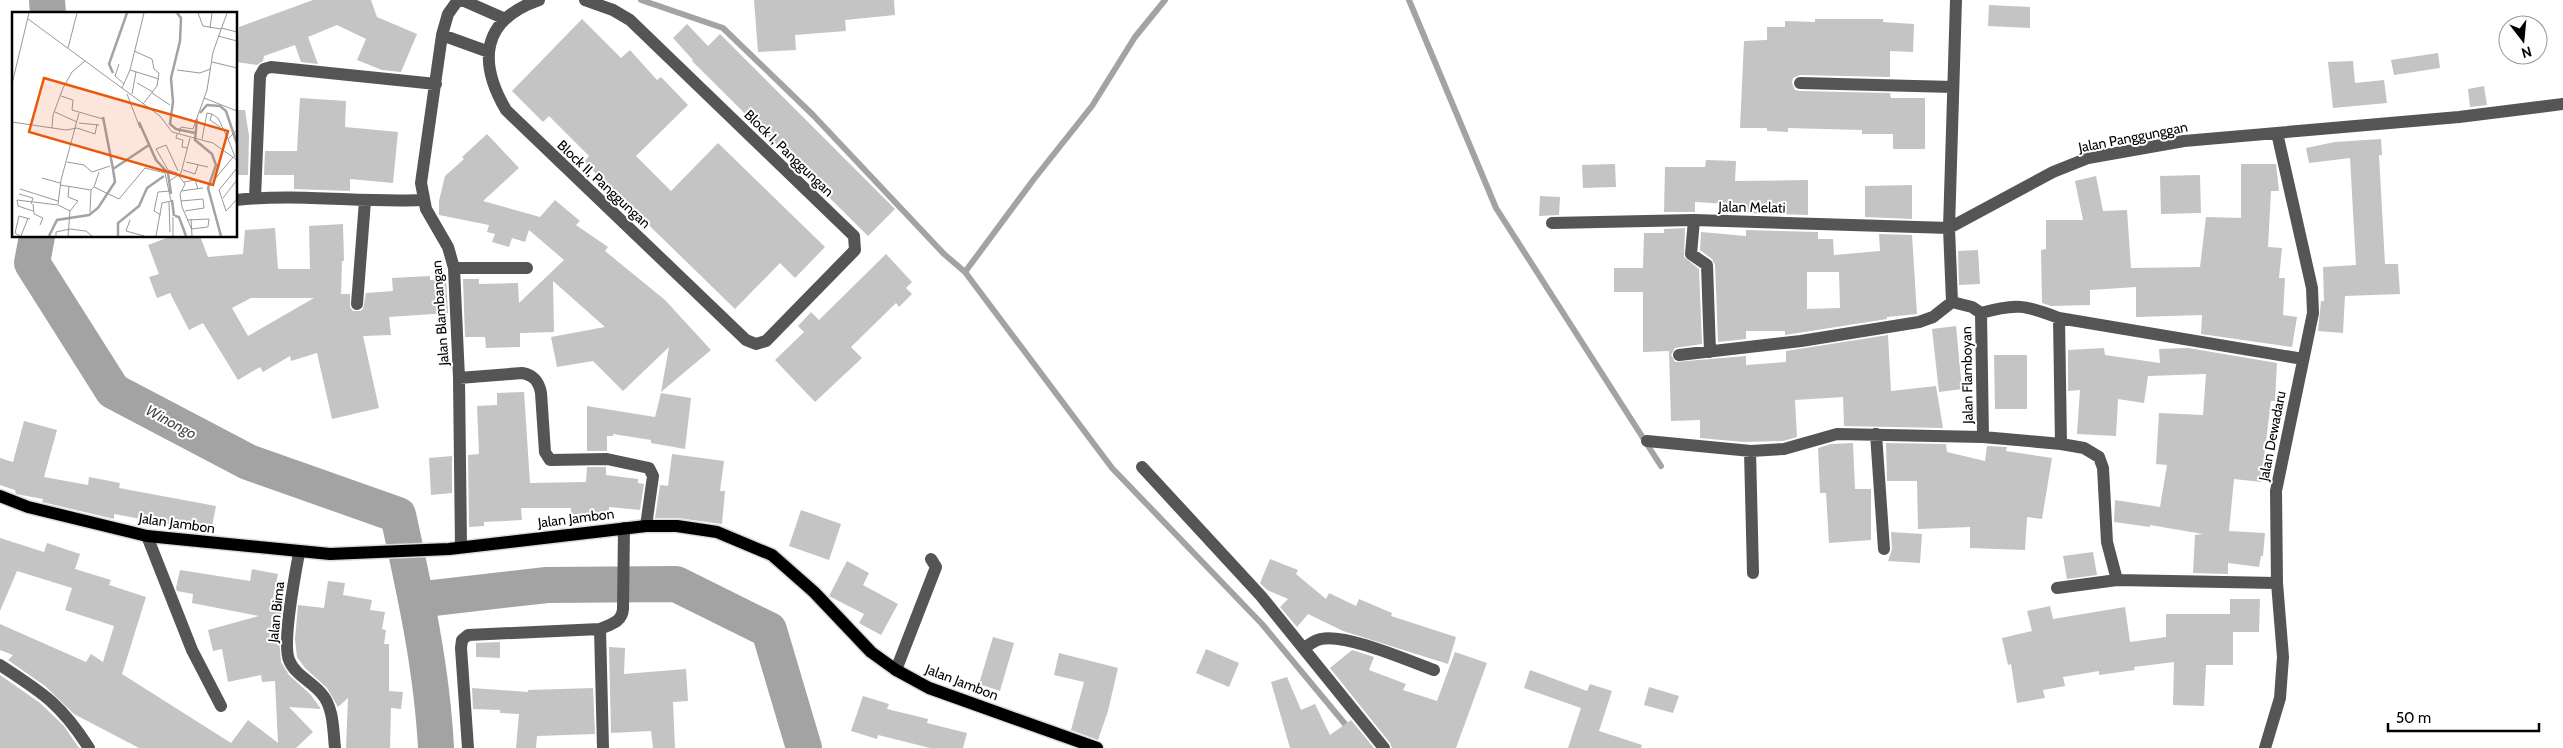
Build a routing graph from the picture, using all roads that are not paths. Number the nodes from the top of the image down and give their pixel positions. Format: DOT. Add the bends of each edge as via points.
graph roads {
  1 [pos="458,0"];
  2 [pos="462,0"];
  3 [pos="539,0"];
  4 [pos="585,0"];
  5 [pos="1956,0"];
  6 [pos="504,18"];
  7 [pos="442,36"];
  8 [pos="489,52"];
  9 [pos="1800,83"];
  10 [pos="436,84"];
  11 [pos="1953,87"];
  12 [pos="2563,104"];
  13 [pos="2277,133"];
  14 [pos="256,198"];
  15 [pos="238,200"];
  16 [pos="422,200"];
  17 [pos="365,201"];
  18 [pos="1694,220"];
  19 [pos="1552,223"];
  20 [pos="1949,228"];
  21 [pos="454,268"];
  22 [pos="527,268"];
  23 [pos="1952,302"];
  24 [pos="357,304"];
  25 [pos="1981,313"];
  26 [pos="2059,318"];
  27 [pos="756,344"];
  28 [pos="1710,352"];
  29 [pos="1680,354"];
  30 [pos="2303,359"];
  31 [pos="459,378"];
  32 [pos="1876,434"];
  33 [pos="1983,437"];
  34 [pos="1647,441"];
  35 [pos="2062,444"];
  36 [pos="1750,451"];
  37 [pos="1142,467"];
  38 [pos="0,496"];
  39 [pos="646,526"];
  40 [pos="624,528"];
  41 [pos="147,536"];
  42 [pos="455,548"];
  43 [pos="1884,549"];
  44 [pos="298,553"];
  45 [pos="931,559"];
  46 [pos="1753,573"];
  47 [pos="2117,580"];
  48 [pos="2277,582"];
  49 [pos="2057,588"];
  50 [pos="600,629"];
  51 [pos="1304,648"];
  52 [pos="0,665"];
  53 [pos="896,670"];
  54 [pos="1434,670"];
  55 [pos="221,706"];
  56 [pos="89,748"];
  57 [pos="335,748"];
  58 [pos="468,748"];
  59 [pos="603,748"];
  60 [pos="1098,748"];
  61 [pos="1384,748"];
  62 [pos="2265,748"];
  1 -- 7 [label="street, Jalan Blambangan" via="448,14"];
  2 -- 6 [label="street"];
  3 -- 6 [label="street"];
  4 -- 27 [label="street, Block I, Panggungan" via="630,20 854,236 854,250 766,341"];
  5 -- 11 [label="street"];
  6 -- 8 [label="street, Block II, Panggungan" via="493,35"];
  7 -- 8 [label="street"];
  7 -- 10 [label="street, Jalan Blambangan"];
  8 -- 27 [label="street, Block II, Panggungan" via="490,70 499,97 516,122 746,340"];
  9 -- 11 [label="street"];
  10 -- 14 [label="street" via="271,67 264,69 260,76"];
  10 -- 16 [label="street, Jalan Blambangan" via="421,183"];
  11 -- 20 [label="street"];
  12 -- 13 [label="street, Jalan Panggunggan"];
  13 -- 20 [label="street, Jalan Panggunggan" via="2184,141 2088,158 2053,172"];
  13 -- 30 [label="street, Jalan Dewadaru" via="2312,288 2314,314"];
  14 -- 15 [label="street"];
  14 -- 17 [label="street"];
  16 -- 17 [label="street"];
  16 -- 21 [label="street, Jalan Blambangan" via="450,252"];
  17 -- 24 [label="street"];
  18 -- 19 [label="street, Jalan Melati"];
  18 -- 20 [label="street, Jalan Melati"];
  18 -- 28 [label="street" via="1692,254 1707,265"];
  20 -- 23 [label="street"];
  21 -- 22 [label="street"];
  21 -- 31 [label="street, Jalan Blambangan"];
  23 -- 25 [label="street, Jalan Flamboyan"];
  23 -- 28 [label="street" via="1919,322"];
  25 -- 26 [label="street" via="2006,306 2029,307"];
  25 -- 33 [label="street, Jalan Flamboyan"];
  26 -- 30 [label="street"];
  26 -- 35 [label="street"];
  28 -- 29 [label="street"];
  30 -- 48 [label="street, Jalan Dewadaru" via="2276,491"];
  31 -- 39 [label="street" via="522,373 532,376 541,393 545,452 550,460 607,459 649,468 653,476"];
  31 -- 42 [label="street, Jalan Blambangan"];
  32 -- 33 [label="street"];
  32 -- 36 [label="street" via="1836,434 1784,449"];
  32 -- 43 [label="street"];
  33 -- 35 [label="street, Jalan Flamboyan"];
  34 -- 36 [label="street"];
  35 -- 47 [label="street, Jalan Flamboyan" via="2084,448 2099,458 2103,468 2107,547"];
  36 -- 46 [label="street"];
  37 -- 51 [label="street" via="1261,596"];
  38 -- 41 [label="main road, Jalan Jambon" via="28,507"];
  39 -- 40 [label="main road, Jalan Jambon"];
  39 -- 53 [label="main road, Jalan Jambon" via="677,526 716,532 772,555 814,592 871,652"];
  40 -- 42 [label="main road, Jalan Jambon"];
  40 -- 50 [label="street" via="624,609 617,622"];
  41 -- 44 [label="main road, Jalan Jambon"];
  41 -- 55 [label="street" via="192,650"];
  42 -- 44 [label="main road, Jalan Jambon"];
  44 -- 57 [label="street, Jalan Bima" via="288,632 289,660 296,671 321,692 332,717"];
  45 -- 53 [label="street" via="936,567"];
  47 -- 48 [label="street"];
  47 -- 49 [label="street"];
  48 -- 62 [label="street, Jalan Dewadaru" via="2283,657 2280,698"];
  50 -- 58 [label="street" via="468,636 462,640"];
  50 -- 59 [label="street"];
  51 -- 54 [label="street" via="1321,639 1337,639"];
  51 -- 61 [label="street"];
  52 -- 56 [label="street" via="56,703"];
  53 -- 60 [label="main road, Jalan Jambon" via="929,688"];
}
